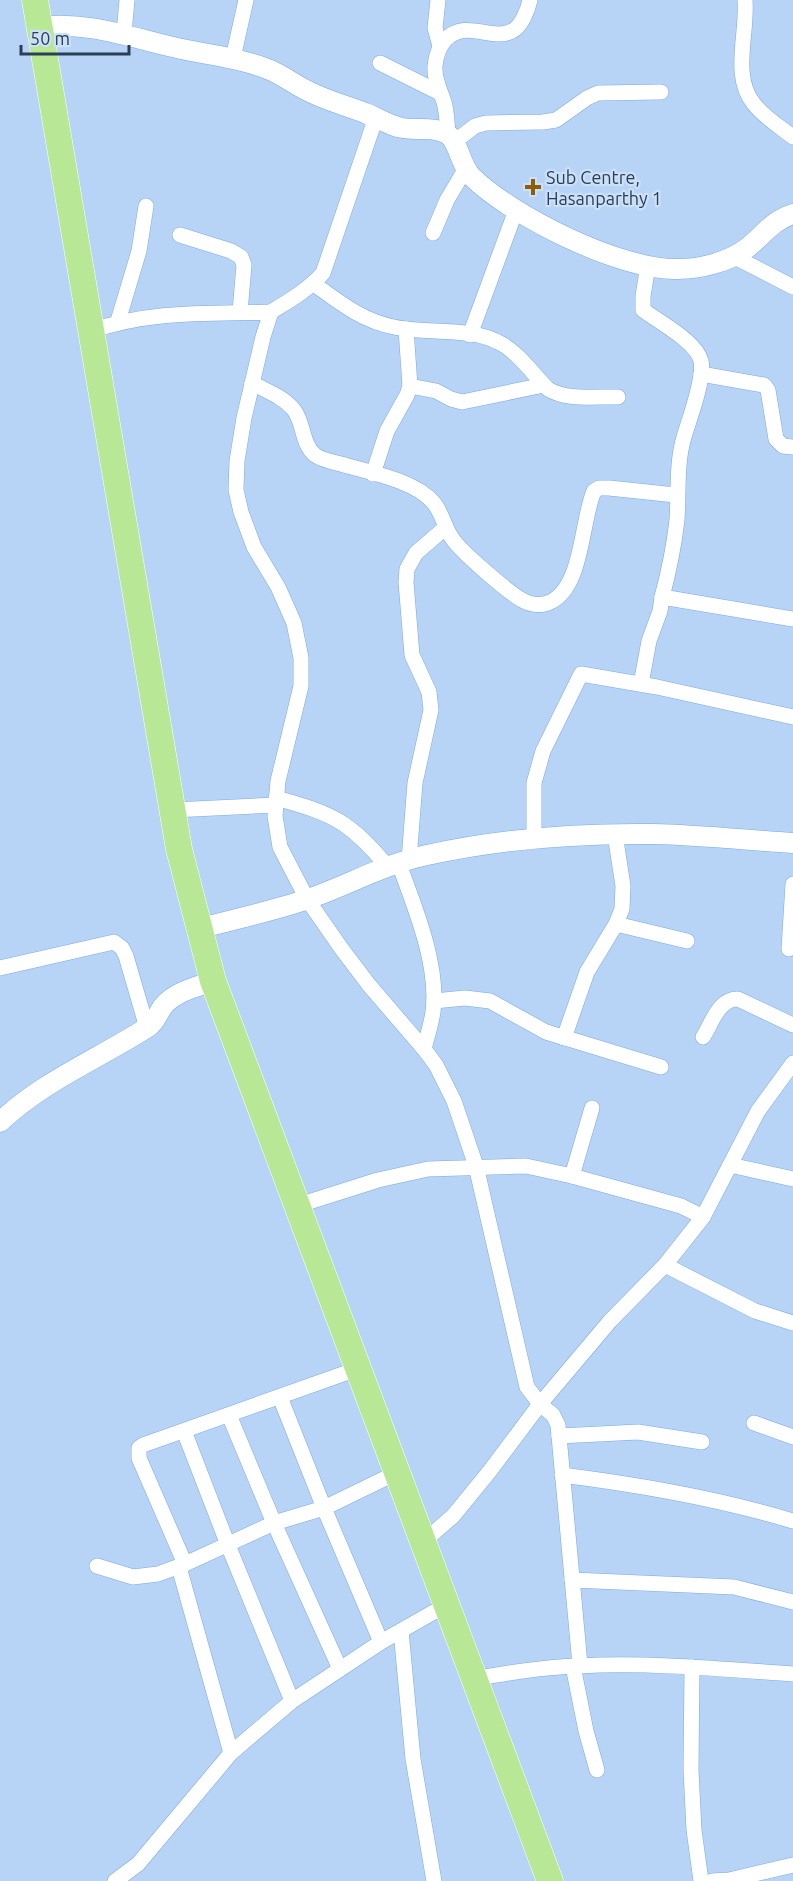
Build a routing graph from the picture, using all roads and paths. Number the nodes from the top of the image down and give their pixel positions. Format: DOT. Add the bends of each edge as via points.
graph roads {
  1 [pos="35,0"];
  2 [pos="128,0"];
  3 [pos="246,0"];
  4 [pos="438,0"];
  5 [pos="530,0"];
  6 [pos="745,0"];
  7 [pos="40,27"];
  8 [pos="124,33"];
  9 [pos="440,46"];
  10 [pos="233,58"];
  11 [pos="380,63"];
  12 [pos="661,92"];
  13 [pos="440,93"];
  14 [pos="376,117"];
  15 [pos="793,137"];
  16 [pos="451,138"];
  17 [pos="466,168"];
  18 [pos="146,206"];
  19 [pos="516,210"];
  20 [pos="793,214"];
  21 [pos="433,233"];
  22 [pos="180,235"];
  23 [pos="733,256"];
  24 [pos="648,265"];
  25 [pos="314,284"];
  26 [pos="793,287"];
  27 [pos="240,312"];
  28 [pos="271,312"];
  29 [pos="118,321"];
  30 [pos="406,329"];
  31 [pos="91,331"];
  32 [pos="470,335"];
  33 [pos="701,374"];
  34 [pos="252,383"];
  35 [pos="544,385"];
  36 [pos="410,386"];
  37 [pos="618,397"];
  38 [pos="793,447"];
  39 [pos="373,474"];
  40 [pos="676,495"];
  41 [pos="446,527"];
  42 [pos="662,597"];
  43 [pos="793,619"];
  44 [pos="641,684"];
  45 [pos="793,717"];
  46 [pos="276,802"];
  47 [pos="173,810"];
  48 [pos="615,834"];
  49 [pos="534,839"];
  50 [pos="793,843"];
  51 [pos="399,864"];
  52 [pos="793,884"];
  53 [pos="308,899"];
  54 [pos="616,924"];
  55 [pos="198,929"];
  56 [pos="687,941"];
  57 [pos="789,949"];
  58 [pos="0,968"];
  59 [pos="213,981"];
  60 [pos="434,1001"];
  61 [pos="793,1025"];
  62 [pos="147,1028"];
  63 [pos="703,1037"];
  64 [pos="564,1038"];
  65 [pos="424,1049"];
  66 [pos="793,1063"];
  67 [pos="661,1067"];
  68 [pos="592,1108"];
  69 [pos="0,1122"];
  70 [pos="730,1165"];
  71 [pos="476,1166"];
  72 [pos="572,1176"];
  73 [pos="793,1179"];
  74 [pos="297,1206"];
  75 [pos="703,1217"];
  76 [pos="665,1265"];
  77 [pos="793,1323"];
  78 [pos="357,1370"];
  79 [pos="280,1397"];
  80 [pos="540,1404"];
  81 [pos="229,1415"];
  82 [pos="754,1423"];
  83 [pos="184,1431"];
  84 [pos="559,1436"];
  85 [pos="793,1437"];
  86 [pos="702,1442"];
  87 [pos="396,1473"];
  88 [pos="562,1475"];
  89 [pos="324,1508"];
  90 [pos="793,1521"];
  91 [pos="274,1523"];
  92 [pos="422,1543"];
  93 [pos="228,1545"];
  94 [pos="97,1566"];
  95 [pos="182,1566"];
  96 [pos="572,1580"];
  97 [pos="793,1602"];
  98 [pos="446,1605"];
  99 [pos="401,1631"];
  100 [pos="381,1642"];
  101 [pos="576,1666"];
  102 [pos="692,1667"];
  103 [pos="340,1669"];
  104 [pos="793,1674"];
  105 [pos="473,1679"];
  106 [pos="292,1701"];
  107 [pos="231,1753"];
  108 [pos="597,1770"];
  109 [pos="793,1865"];
  110 [pos="115,1881"];
  111 [pos="434,1881"];
  112 [pos="550,1881"];
  113 [pos="701,1881"];
  114 [pos="712,1881"];
  1 -- 7 [label="highway"];
  2 -- 8 [label="street"];
  3 -- 10 [label="street"];
  4 -- 9 [label="street" via="435,28"];
  5 -- 9 [label="street" via="514,30 504,34 468,30 451,34"];
  6 -- 15 [label="street" via="745,89 753,104"];
  7 -- 8 [label="street" via="62,24"];
  7 -- 31 [label="highway"];
  8 -- 10 [label="street"];
  9 -- 13 [label="street" via="435,79"];
  10 -- 14 [label="street" via="270,70 308,92"];
  11 -- 13 [label="street"];
  12 -- 16 [label="street" via="598,93 556,120 486,123"];
  13 -- 16 [label="street"];
  14 -- 16 [label="street" via="399,128 430,129"];
  14 -- 25 [label="street" via="331,254"];
  16 -- 17 [label="street"];
  17 -- 19 [label="street"];
  17 -- 21 [label="street"];
  18 -- 29 [label="street" via="139,251"];
  19 -- 24 [label="street" via="556,233 617,258"];
  19 -- 32 [label="street"];
  20 -- 23 [label="street" via="779,219"];
  22 -- 27 [label="street" via="241,257 244,265"];
  23 -- 24 [label="street" via="710,265 677,270"];
  23 -- 26 [label="street"];
  24 -- 33 [label="street" via="644,310 693,347 702,363"];
  25 -- 28 [label="street"];
  25 -- 30 [label="street" via="362,317"];
  27 -- 28 [label="street"];
  27 -- 29 [label="street" via="153,315"];
  28 -- 34 [label="street"];
  29 -- 31 [label="street"];
  30 -- 32 [label="street"];
  30 -- 36 [label="street"];
  31 -- 47 [label="highway"];
  32 -- 35 [label="street" via="507,348"];
  33 -- 38 [label="street" via="764,385 776,439 783,446"];
  33 -- 40 [label="street" via="681,450"];
  34 -- 39 [label="street" via="294,409 308,445 317,456"];
  34 -- 46 [label="street" via="237,461 236,490 254,547 294,623 301,658 301,686"];
  35 -- 36 [label="street" via="462,402"];
  35 -- 37 [label="street" via="563,396"];
  36 -- 39 [label="street" via="387,430"];
  39 -- 41 [label="street" via="423,494 433,502"];
  40 -- 41 [label="street" via="609,488 594,491 573,576 559,597 543,604 525,602 515,596 456,544"];
  40 -- 42 [label="street" via="671,564"];
  41 -- 51 [label="street" via="416,553 407,569 412,656 429,692 431,710"];
  42 -- 43 [label="street"];
  42 -- 44 [label="street"];
  44 -- 45 [label="street"];
  44 -- 49 [label="street" via="581,674 543,751 534,783"];
  46 -- 47 [label="street"];
  46 -- 51 [label="street" via="312,808 336,818"];
  46 -- 53 [label="street" via="280,847"];
  47 -- 55 [label="highway"];
  48 -- 49 [label="street"];
  48 -- 50 [label="street"];
  48 -- 54 [label="street" via="623,899"];
  49 -- 51 [label="street" via="425,855"];
  51 -- 53 [label="street"];
  51 -- 60 [label="street" via="426,940"];
  52 -- 57 [label="street"];
  53 -- 55 [label="street"];
  53 -- 65 [label="street" via="369,985"];
  54 -- 56 [label="street"];
  54 -- 64 [label="street" via="586,972"];
  55 -- 59 [label="highway"];
  58 -- 62 [label="street" via="114,942 126,956"];
  59 -- 62 [label="street" via="179,993"];
  59 -- 74 [label="highway"];
  60 -- 64 [label="street" via="490,1001 532,1026"];
  60 -- 65 [label="street"];
  61 -- 63 [label="street" via="732,999 722,1005"];
  62 -- 69 [label="street" via="40,1090"];
  64 -- 67 [label="street"];
  65 -- 71 [label="street" via="454,1101"];
  66 -- 70 [label="street" via="758,1111"];
  68 -- 72 [label="street"];
  70 -- 73 [label="street"];
  70 -- 75 [label="street"];
  71 -- 72 [label="street" via="526,1166"];
  71 -- 74 [label="street" via="428,1169"];
  71 -- 80 [label="street" via="527,1387"];
  72 -- 75 [label="street" via="681,1206"];
  74 -- 78 [label="highway"];
  75 -- 76 [label="street"];
  76 -- 77 [label="street" via="755,1311"];
  76 -- 80 [label="street"];
  78 -- 79 [label="street"];
  78 -- 87 [label="highway"];
  79 -- 81 [label="street"];
  79 -- 89 [label="street"];
  80 -- 84 [label="street" via="553,1414"];
  80 -- 92 [label="street" via="453,1516"];
  81 -- 83 [label="street"];
  81 -- 91 [label="street"];
  82 -- 85 [label="street"];
  83 -- 93 [label="street"];
  83 -- 95 [label="street" via="143,1445 138,1453"];
  84 -- 86 [label="street" via="638,1432"];
  84 -- 88 [label="street"];
  87 -- 89 [label="street"];
  87 -- 92 [label="highway"];
  88 -- 90 [label="street" via="706,1497"];
  88 -- 96 [label="street"];
  89 -- 91 [label="street"];
  89 -- 100 [label="street"];
  91 -- 93 [label="street"];
  91 -- 103 [label="street"];
  92 -- 98 [label="highway"];
  93 -- 95 [label="street"];
  93 -- 106 [label="street"];
  94 -- 95 [label="street" via="133,1577"];
  95 -- 107 [label="street"];
  96 -- 97 [label="street" via="734,1587"];
  96 -- 101 [label="street"];
  98 -- 99 [label="street"];
  98 -- 105 [label="highway"];
  99 -- 100 [label="street"];
  99 -- 111 [label="street" via="413,1759"];
  100 -- 103 [label="street"];
  101 -- 102 [label="street"];
  101 -- 105 [label="street"];
  101 -- 108 [label="street" via="586,1731"];
  102 -- 104 [label="street"];
  102 -- 113 [label="street" via="691,1770"];
  103 -- 106 [label="street"];
  105 -- 112 [label="highway"];
  106 -- 107 [label="street"];
  107 -- 110 [label="street" via="138,1864"];
  109 -- 114 [label="street"];
}
